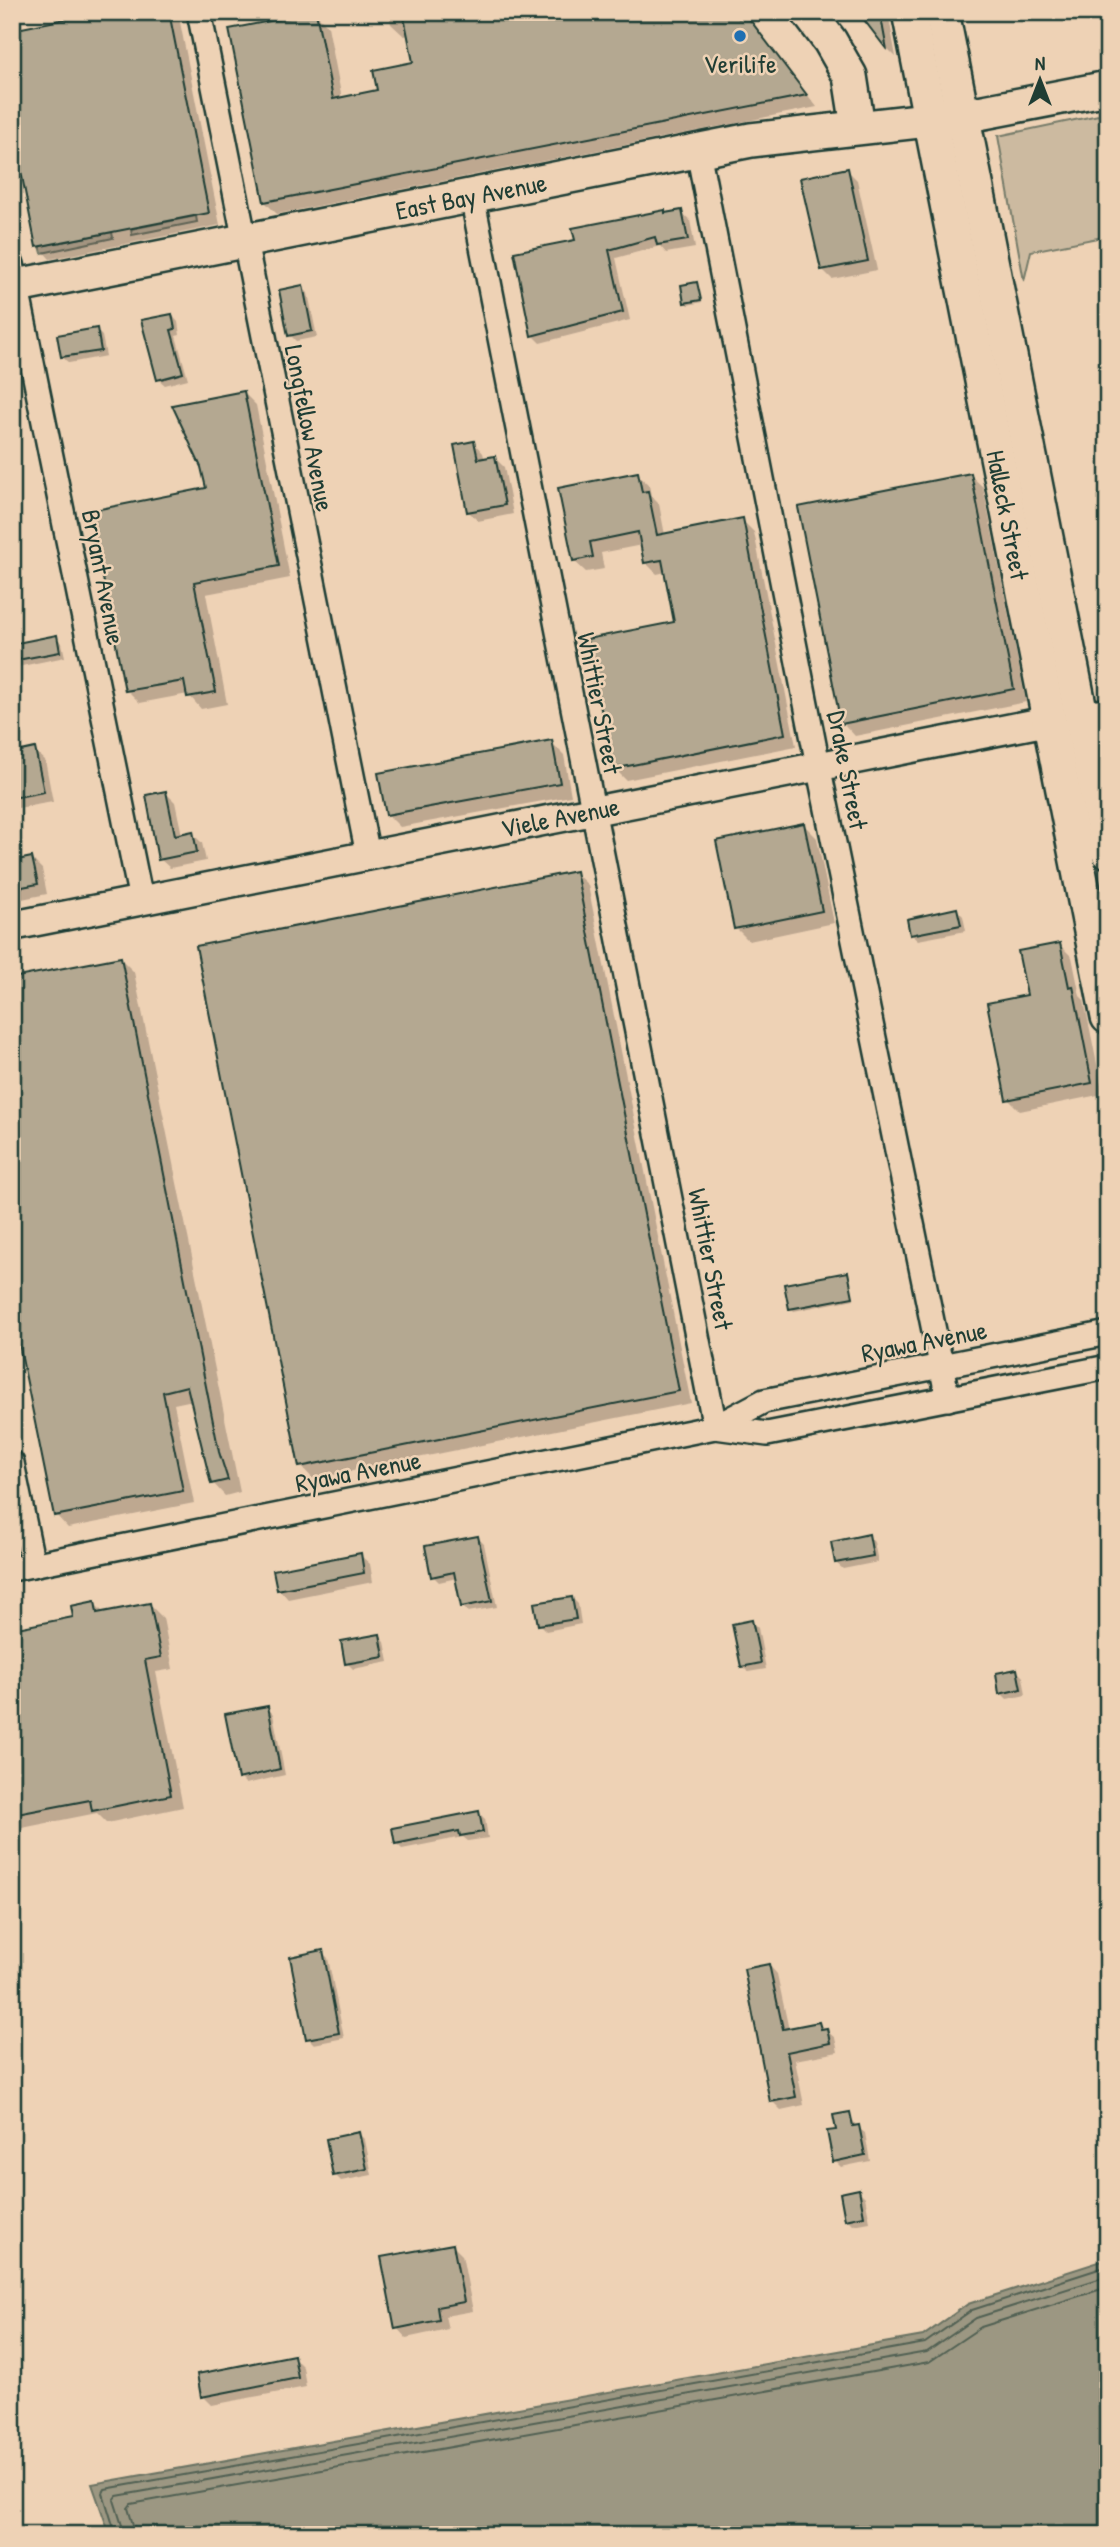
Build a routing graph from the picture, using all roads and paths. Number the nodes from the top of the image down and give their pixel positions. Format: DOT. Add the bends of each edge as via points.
graph roads {
  1 [pos="199,12"];
  2 [pos="808,12"];
  3 [pos="909,12"];
  4 [pos="942,12"];
  5 [pos="1108,88"];
  6 [pos="947,117"];
  7 [pos="858,127"];
  8 [pos="698,151"];
  9 [pos="472,196"];
  10 [pos="243,240"];
  11 [pos="14,280"];
  12 [pos="1095,713"];
  13 [pos="1048,721"];
  14 [pos="818,765"];
  15 [pos="593,810"];
  16 [pos="1108,851"];
  17 [pos="368,855"];
  18 [pos="141,900"];
  19 [pos="12,926"];
  20 [pos="1108,1017"];
  21 [pos="1108,1333"];
  22 [pos="941,1366"];
  23 [pos="1108,1367"];
  24 [pos="948,1399"];
  25 [pos="715,1427"];
  26 [pos="12,1463"];
  27 [pos="22,1567"];
  1 -- 10 [label="street, Longfellow Avenue"];
  2 -- 7 [label="main road" via="850,76"];
  3 -- 6 [label="main road, Halleck Street"];
  4 -- 6 [label="main road, Halleck Street"];
  5 -- 6 [label="main road, East Bay Avenue"];
  6 -- 7 [label="main road, East Bay Avenue"];
  6 -- 12 [label="main road, Halleck Street"];
  6 -- 13 [label="main road, Halleck Street"];
  7 -- 8 [label="main road, East Bay Avenue"];
  8 -- 9 [label="main road, East Bay Avenue"];
  8 -- 14 [label="street, Drake Street"];
  9 -- 10 [label="main road, East Bay Avenue"];
  9 -- 15 [label="street, Whittier Street"];
  10 -- 11 [label="main road, East Bay Avenue"];
  10 -- 17 [label="street, Longfellow Avenue"];
  11 -- 18 [label="street, Bryant Avenue"];
  12 -- 13 [label="main road, Viele Avenue"];
  12 -- 16 [label="main road, Halleck Street"];
  13 -- 14 [label="street, Viele Avenue"];
  13 -- 20 [label="main road, Halleck Street"];
  14 -- 15 [label="street, Viele Avenue"];
  14 -- 22 [label="street, Drake Street"];
  15 -- 17 [label="street, Viele Avenue"];
  15 -- 25 [label="street, Whittier Street"];
  17 -- 18 [label="street, Viele Avenue"];
  18 -- 19 [label="street, Viele Avenue"];
  21 -- 22 [label="street, Ryawa Avenue"];
  22 -- 24 [label="street, Drake Street"];
  22 -- 25 [label="street, Ryawa Avenue" via="764,1401"];
  23 -- 24 [label="street, Ryawa Avenue"];
  24 -- 25 [label="street, Ryawa Avenue" via="767,1434"];
  25 -- 27 [label="street, Ryawa Avenue"];
  26 -- 27 [label="street"];
}
